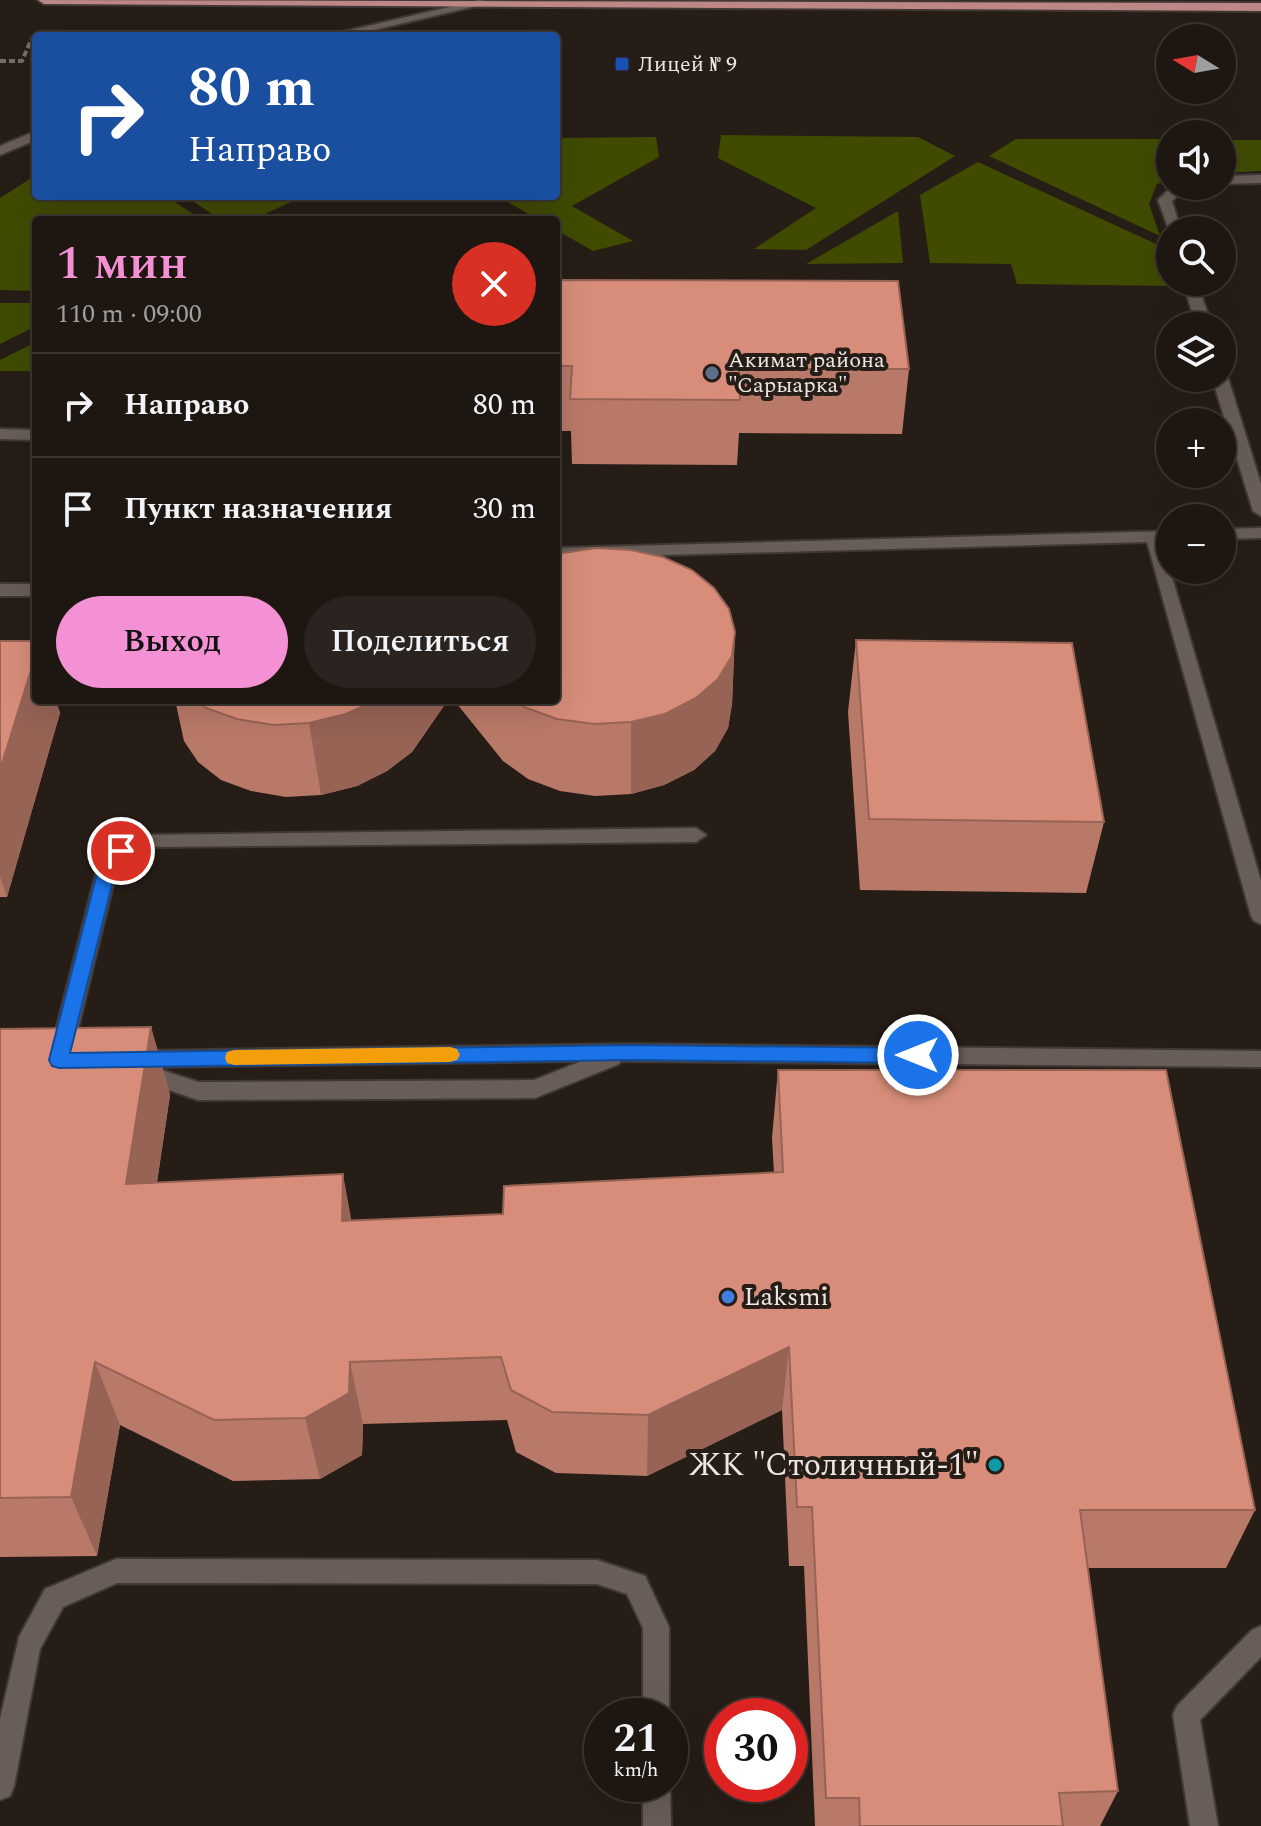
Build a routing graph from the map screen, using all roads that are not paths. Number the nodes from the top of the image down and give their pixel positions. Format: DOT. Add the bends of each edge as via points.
graph roads {
  1 [pos="44,0"];
  2 [pos="329,1"];
  3 [pos="487,2"];
  4 [pos="1016,3"];
  5 [pos="1261,7"];
  6 [pos="349,32"];
  7 [pos="32,137"];
  8 [pos="0,151"];
  9 [pos="1261,179"];
  10 [pos="1236,180"];
  11 [pos="1224,392"];
  12 [pos="0,434"];
  13 [pos="32,435"];
  14 [pos="1261,511"];
  15 [pos="1261,533"];
  16 [pos="1236,534"];
  17 [pos="1156,536"];
  18 [pos="560,553"];
  19 [pos="1175,584"];
  20 [pos="0,590"];
  21 [pos="32,590"];
  22 [pos="696,835"];
  23 [pos="1261,916"];
  24 [pos="631,1052"];
  25 [pos="1261,1059"];
  26 [pos="88,1060"];
  27 [pos="1261,1639"];
  28 [pos="656,1698"];
  29 [pos="0,1786"];
  30 [pos="657,1802"];
  31 [pos="657,1826"];
  32 [pos="1204,1826"];
  1 -- 2 [label="main road"];
  2 -- 3 [label="main road"];
  3 -- 4 [label="main road"];
  3 -- 6 [label="street"];
  4 -- 5 [label="main road"];
  7 -- 8 [label="street"];
  9 -- 10 [label="street"];
  11 -- 14 [label="street"];
  12 -- 13 [label="street"];
  15 -- 16 [label="street"];
  17 -- 18 [label="street"];
  19 -- 23 [label="street"];
  20 -- 21 [label="street"];
  22 -- 26 [label="street" via="150,840 121,851 109,862 51,1060"];
  24 -- 24 [label="street" via="535,1089 198,1091 119,1062"];
  24 -- 25 [label="street"];
  27 -- 32 [label="street" via="1186,1715"];
  28 -- 29 [label="street" via="656,1627 636,1585 597,1572 116,1571 54,1598 28,1646"];
  30 -- 31 [label="street"];
}
